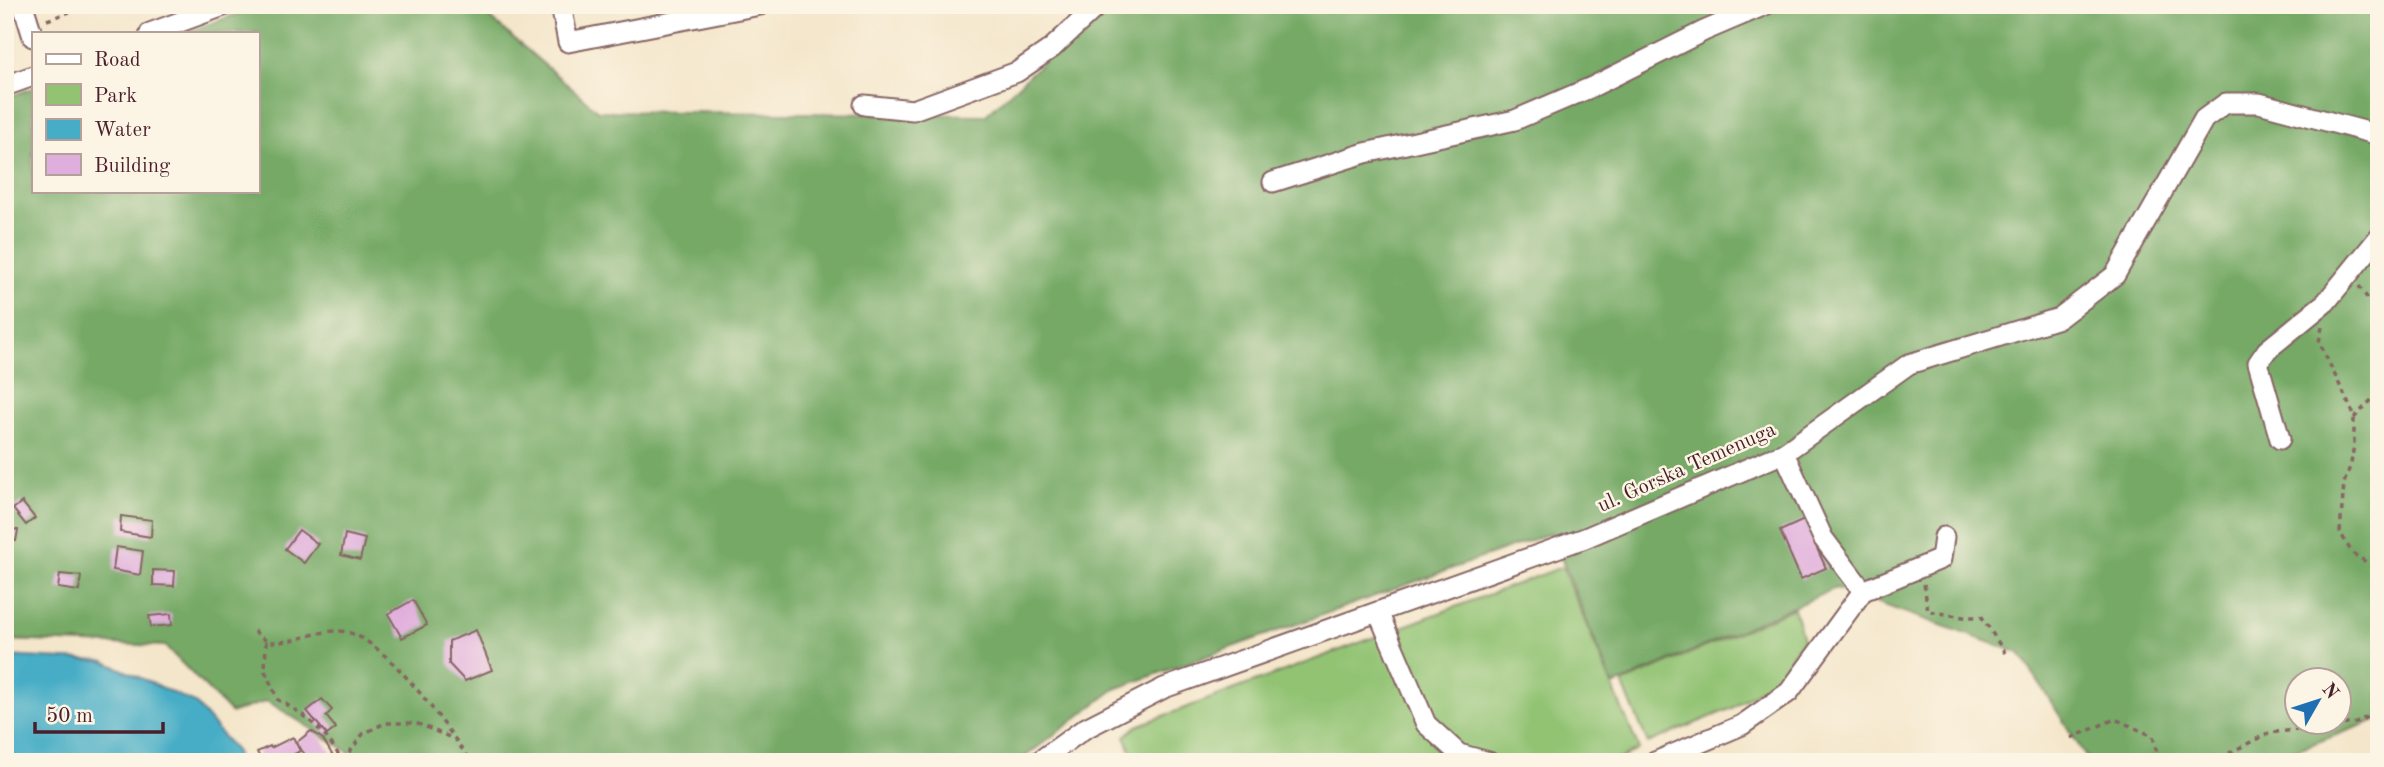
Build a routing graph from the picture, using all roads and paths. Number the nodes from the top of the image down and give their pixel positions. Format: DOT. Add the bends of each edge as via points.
graph roads {
  1 [pos="23,5"];
  2 [pos="561,5"];
  3 [pos="760,5"];
  4 [pos="1098,5"];
  5 [pos="1765,5"];
  6 [pos="223,6"];
  7 [pos="153,32"];
  8 [pos="32,34"];
  9 [pos="32,76"];
  10 [pos="5,86"];
  11 [pos="864,105"];
  12 [pos="2379,135"];
  13 [pos="1273,181"];
  14 [pos="2379,237"];
  15 [pos="2353,272"];
  16 [pos="2326,302"];
  17 [pos="2379,315"];
  18 [pos="2379,392"];
  19 [pos="2354,418"];
  20 [pos="2280,439"];
  21 [pos="1784,453"];
  22 [pos="1944,537"];
  23 [pos="1926,565"];
  24 [pos="2379,570"];
  25 [pos="1863,591"];
  26 [pos="1378,612"];
  27 [pos="254,631"];
  28 [pos="265,640"];
  29 [pos="2005,653"];
  30 [pos="2379,710"];
  31 [pos="2071,738"];
  32 [pos="456,740"];
  33 [pos="2158,755"];
  34 [pos="342,761"];
  35 [pos="471,762"];
  36 [pos="1038,762"];
  37 [pos="1489,762"];
  38 [pos="1655,762"];
  39 [pos="2159,762"];
  40 [pos="2191,762"];
  41 [pos="2211,762"];
  1 -- 8 [label="street"];
  2 -- 3 [label="street" via="568,42"];
  4 -- 11 [label="street" via="1052,48 1017,72 913,110"];
  5 -- 13 [label="street" via="1515,120 1365,153"];
  6 -- 7 [label="street"];
  9 -- 10 [label="street"];
  12 -- 21 [label="street, ul. Gorska Temenuga" via="2259,103 2226,103 2204,119 2115,275 2059,318 1909,364"];
  14 -- 15 [label="street"];
  15 -- 16 [label="street"];
  15 -- 17 [label="path"];
  16 -- 19 [label="path" via="2319,342"];
  16 -- 20 [label="street" via="2267,350 2258,363"];
  18 -- 19 [label="path"];
  19 -- 24 [label="path" via="2340,532 2352,553"];
  21 -- 25 [label="street" via="1823,538"];
  21 -- 26 [label="street, ul. Gorska Temenuga" via="1585,538"];
  22 -- 23 [label="street" via="1941,559"];
  23 -- 25 [label="street"];
  23 -- 29 [label="path" via="1928,611 1982,617"];
  25 -- 38 [label="street" via="1789,692 1742,724"];
  26 -- 36 [label="street, ul. Gorska Temenuga" via="1164,688 1084,729"];
  26 -- 37 [label="street" via="1426,724 1459,754"];
  27 -- 28 [label="path"];
  28 -- 32 [label="path" via="347,632 364,640 410,680"];
  28 -- 34 [label="path" via="265,671 278,700 296,709 329,739"];
  30 -- 41 [label="path" via="2356,723 2269,733"];
  31 -- 33 [label="path" via="2115,719 2153,736"];
  32 -- 34 [label="path" via="416,723 385,723 363,734"];
  32 -- 35 [label="path"];
  33 -- 39 [label="path"];
  33 -- 40 [label="path"];
}
